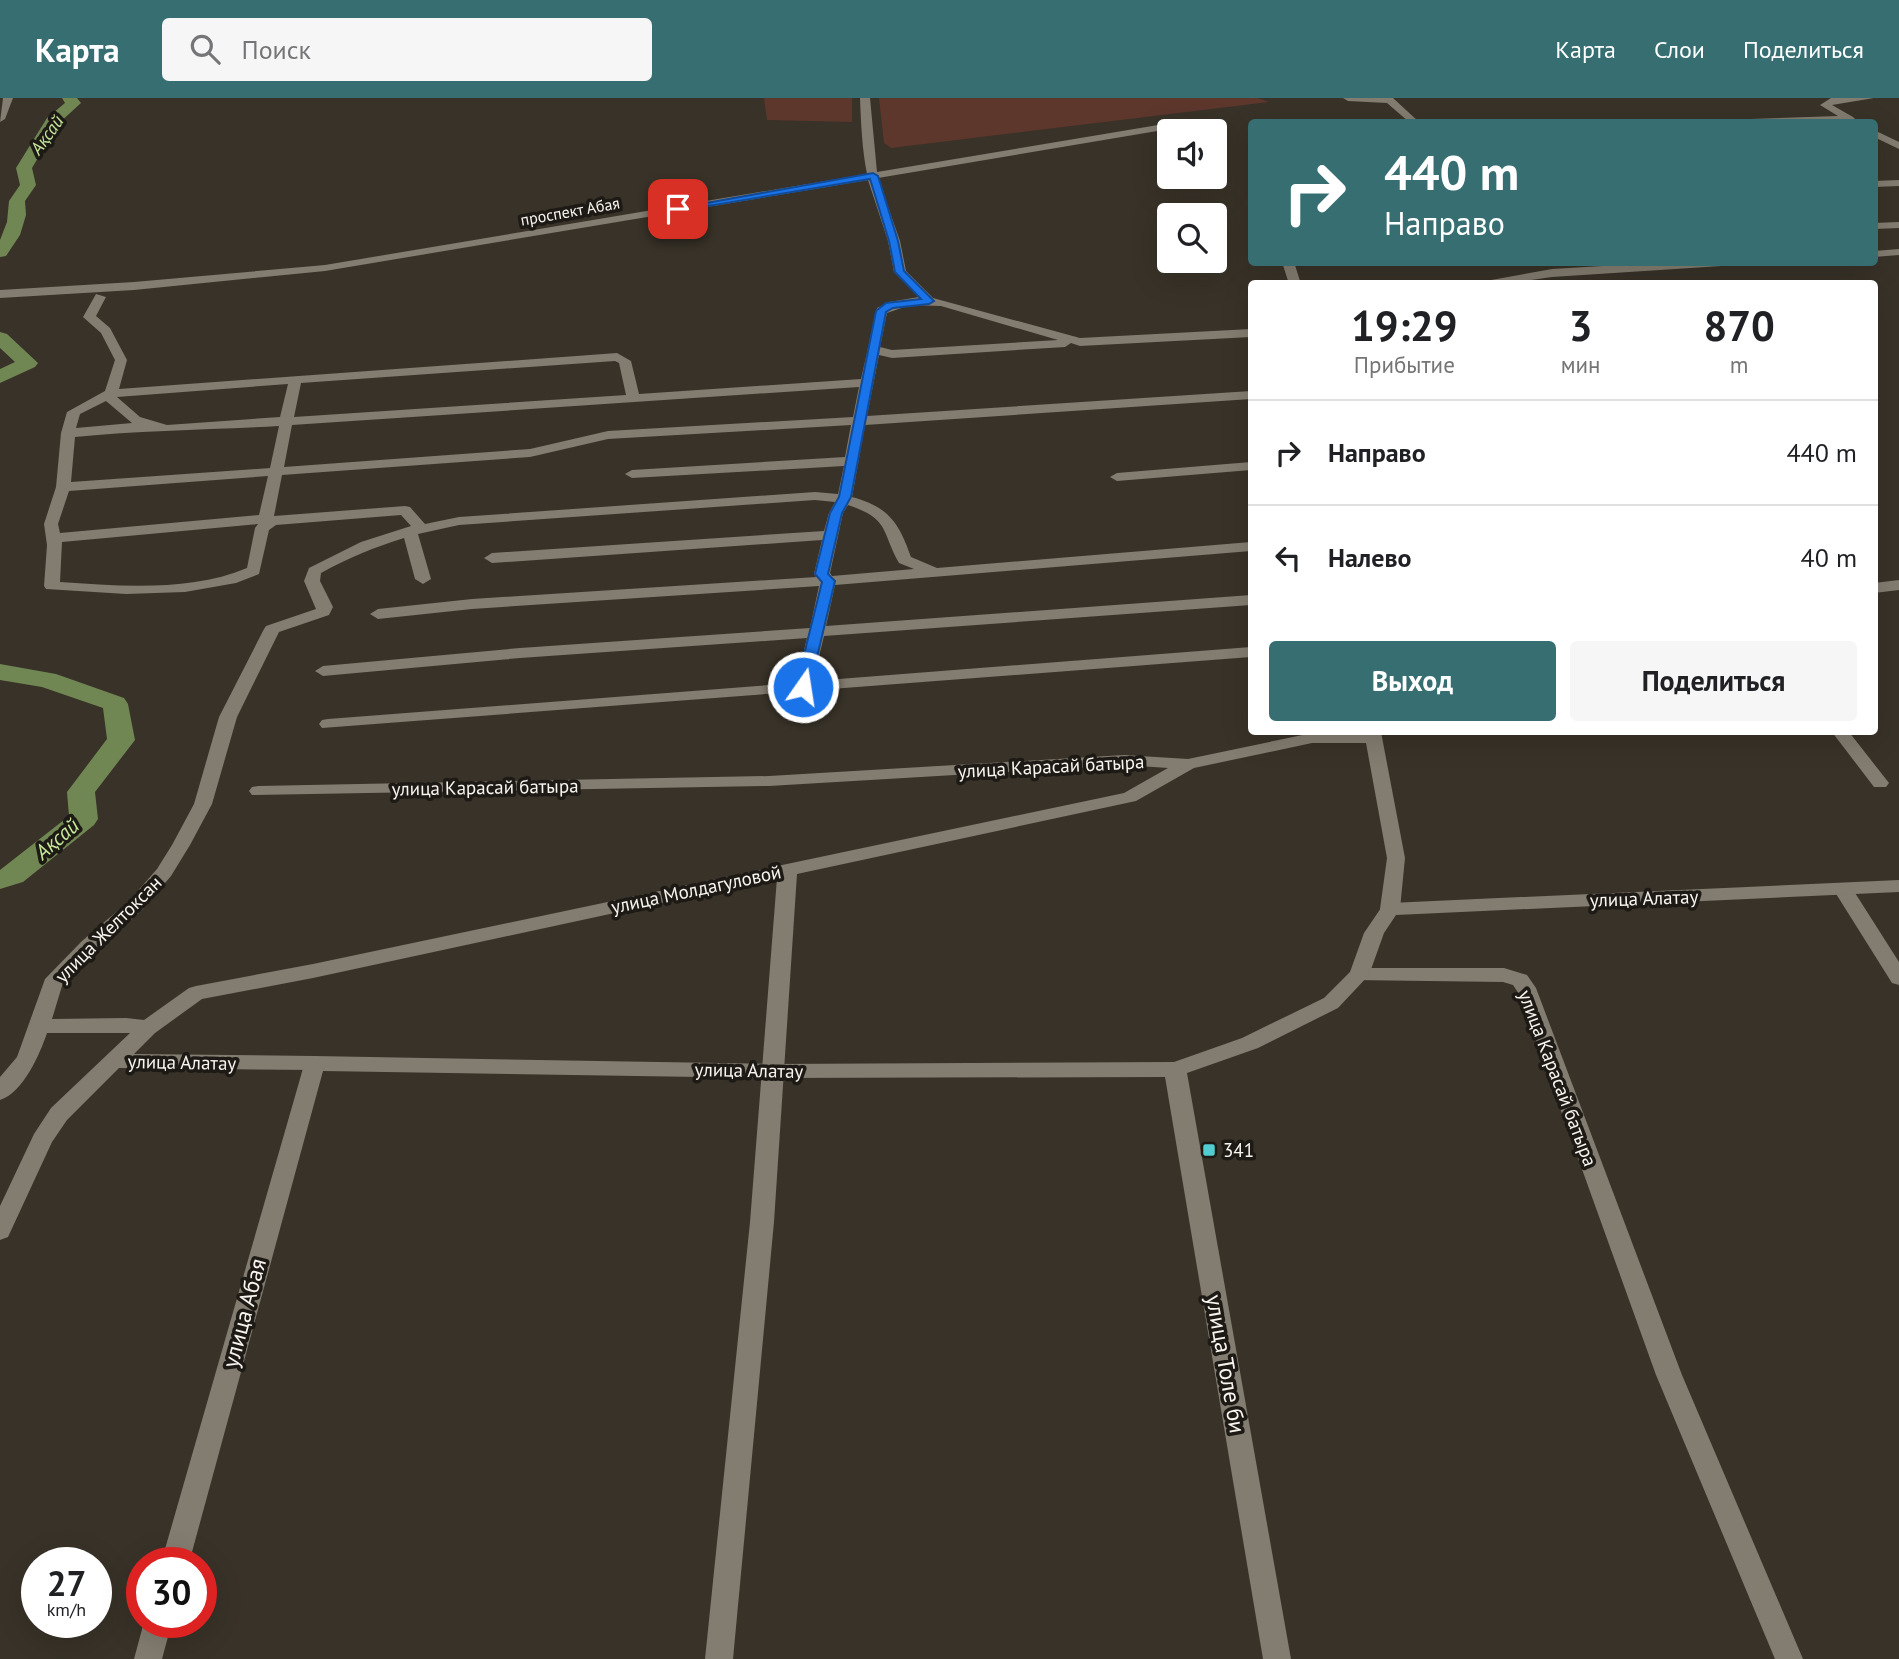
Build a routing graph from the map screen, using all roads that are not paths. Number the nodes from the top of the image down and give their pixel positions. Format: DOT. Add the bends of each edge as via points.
graph roads {
  1 [pos="8,98"];
  2 [pos="865,98"];
  3 [pos="1348,98"];
  4 [pos="1869,98"];
  5 [pos="0,119"];
  6 [pos="1411,119"];
  7 [pos="1850,119"];
  8 [pos="1157,133"];
  9 [pos="1878,134"];
  10 [pos="1157,137"];
  11 [pos="1899,146"];
  12 [pos="874,179"];
  13 [pos="1899,183"];
  14 [pos="1878,184"];
  15 [pos="1899,225"];
  16 [pos="1878,226"];
  17 [pos="1899,252"];
  18 [pos="1878,254"];
  19 [pos="1587,266"];
  20 [pos="1673,266"];
  21 [pos="1593,271"];
  22 [pos="1497,280"];
  23 [pos="0,294"];
  24 [pos="100,297"];
  25 [pos="27,298"];
  26 [pos="929,301"];
  27 [pos="1248,333"];
  28 [pos="1080,342"];
  29 [pos="875,350"];
  30 [pos="295,379"];
  31 [pos="867,383"];
  32 [pos="110,394"];
  33 [pos="1248,395"];
  34 [pos="633,398"];
  35 [pos="287,421"];
  36 [pos="859,421"];
  37 [pos="146,426"];
  38 [pos="68,433"];
  39 [pos="851,461"];
  40 [pos="1248,466"];
  41 [pos="278,470"];
  42 [pos="632,474"];
  43 [pos="1117,477"];
  44 [pos="63,487"];
  45 [pos="845,497"];
  46 [pos="266,522"];
  47 [pos="415,529"];
  48 [pos="830,535"];
  49 [pos="54,538"];
  50 [pos="1248,547"];
  51 [pos="492,558"];
  52 [pos="937,573"];
  53 [pos="423,579"];
  54 [pos="828,581"];
  55 [pos="1899,585"];
  56 [pos="1878,588"];
  57 [pos="1248,600"];
  58 [pos="378,614"];
  59 [pos="817,632"];
  60 [pos="1248,652"];
  61 [pos="323,671"];
  62 [pos="803,687"];
  63 [pos="328,724"];
  64 [pos="1374,735"];
  65 [pos="1842,735"];
  66 [pos="1188,764"];
  67 [pos="1880,783"];
  68 [pos="258,791"];
  69 [pos="787,870"];
  70 [pos="1899,886"];
  71 [pos="1843,890"];
  72 [pos="1390,909"];
  73 [pos="1359,975"];
  74 [pos="1899,978"];
  75 [pos="39,1026"];
  76 [pos="148,1028"];
  77 [pos="114,1061"];
  78 [pos="313,1063"];
  79 [pos="1175,1069"];
  80 [pos="772,1071"];
  81 [pos="0,1092"];
  82 [pos="0,1231"];
  83 [pos="179,1547"];
  84 [pos="154,1638"];
  85 [pos="148,1659"];
  86 [pos="719,1659"];
  87 [pos="1277,1659"];
  88 [pos="1789,1659"];
  1 -- 5 [label="street"];
  2 -- 12 [label="street"];
  3 -- 6 [label="street" via="1390,100"];
  4 -- 7 [label="street" via="1834,100 1825,105"];
  8 -- 12 [label="street, проспект Абая"];
  9 -- 11 [label="street"];
  10 -- 12 [label="street, проспект Абая"];
  12 -- 24 [label="street, проспект Абая" via="329,275"];
  12 -- 25 [label="street, проспект Абая" via="325,268"];
  12 -- 26 [label="street" via="900,272"];
  13 -- 14 [label="street"];
  15 -- 16 [label="street"];
  17 -- 18 [label="street"];
  19 -- 21 [label="street"];
  20 -- 21 [label="street"];
  21 -- 22 [label="street"];
  23 -- 25 [label="street, проспект Абая"];
  24 -- 25 [label="street, проспект Абая"];
  24 -- 32 [label="street" via="89,317 106,331 121,360"];
  26 -- 28 [label="street"];
  26 -- 29 [label="street" via="884,308"];
  27 -- 28 [label="street"];
  28 -- 29 [label="street" via="892,354"];
  29 -- 31 [label="street"];
  30 -- 32 [label="street"];
  30 -- 34 [label="street" via="617,357 625,360"];
  30 -- 35 [label="street"];
  31 -- 34 [label="street"];
  31 -- 36 [label="street"];
  32 -- 37 [label="street" via="123,413"];
  32 -- 38 [label="street" via="74,412"];
  33 -- 36 [label="street"];
  34 -- 35 [label="street"];
  35 -- 37 [label="street" via="167,429"];
  35 -- 41 [label="street"];
  36 -- 39 [label="street"];
  36 -- 41 [label="street" via="608,435 530,453"];
  37 -- 38 [label="street"];
  38 -- 44 [label="street"];
  39 -- 42 [label="street"];
  39 -- 45 [label="street"];
  40 -- 43 [label="street"];
  41 -- 44 [label="street"];
  41 -- 46 [label="street"];
  44 -- 49 [label="street" via="51,524"];
  45 -- 47 [label="street" via="482,520"];
  45 -- 48 [label="street"];
  45 -- 52 [label="street" via="891,525 904,560"];
  46 -- 47 [label="street" via="405,510"];
  46 -- 49 [label="street"];
  46 -- 49 [label="street" via="254,571 240,579 154,588 52,586"];
  47 -- 53 [label="street"];
  47 -- 75 [label="street, улица Желтоксан" via="342,553 314,570 312,581 326,607 318,615 272,629 228,717 203,804 164,872 135,906 57,977"];
  48 -- 51 [label="street"];
  48 -- 54 [label="street" via="822,574"];
  50 -- 52 [label="street"];
  52 -- 54 [label="street"];
  54 -- 58 [label="street"];
  54 -- 59 [label="street"];
  55 -- 56 [label="street"];
  57 -- 59 [label="street"];
  59 -- 61 [label="street"];
  59 -- 62 [label="street"];
  60 -- 62 [label="street"];
  62 -- 63 [label="street"];
  64 -- 66 [label="street, улица Карасай батыра" via="1312,738"];
  64 -- 72 [label="street, улица Карасай батыра" via="1396,858"];
  65 -- 67 [label="street"];
  66 -- 68 [label="street, улица Карасай батыра" via="1124,760 769,781"];
  66 -- 69 [label="street, улица Молдагуловой" via="1130,797"];
  69 -- 76 [label="street, улица Молдагуловой" via="196,992"];
  69 -- 80 [label="street"];
  70 -- 71 [label="street, улица Алатау"];
  71 -- 72 [label="street, улица Алатау"];
  71 -- 74 [label="street"];
  72 -- 73 [label="street, улица Карасай батыра" via="1374,933"];
  73 -- 79 [label="street, улица Алатау" via="1331,1003 1250,1043"];
  73 -- 88 [label="street, улица Карасай батыра" via="1504,975 1521,980 1669,1375"];
  75 -- 76 [label="street"];
  75 -- 81 [label="street, улица Желтоксан" via="27,1060"];
  76 -- 77 [label="street"];
  77 -- 78 [label="street, улица Алатау"];
  77 -- 82 [label="street" via="58,1114"];
  78 -- 80 [label="street, улица Алатау"];
  78 -- 83 [label="street, улица Абая"];
  79 -- 80 [label="street, улица Алатау"];
  79 -- 87 [label="street, улица Толе би"];
  80 -- 86 [label="street" via="761,1236"];
  84 -- 85 [label="street"];
}
